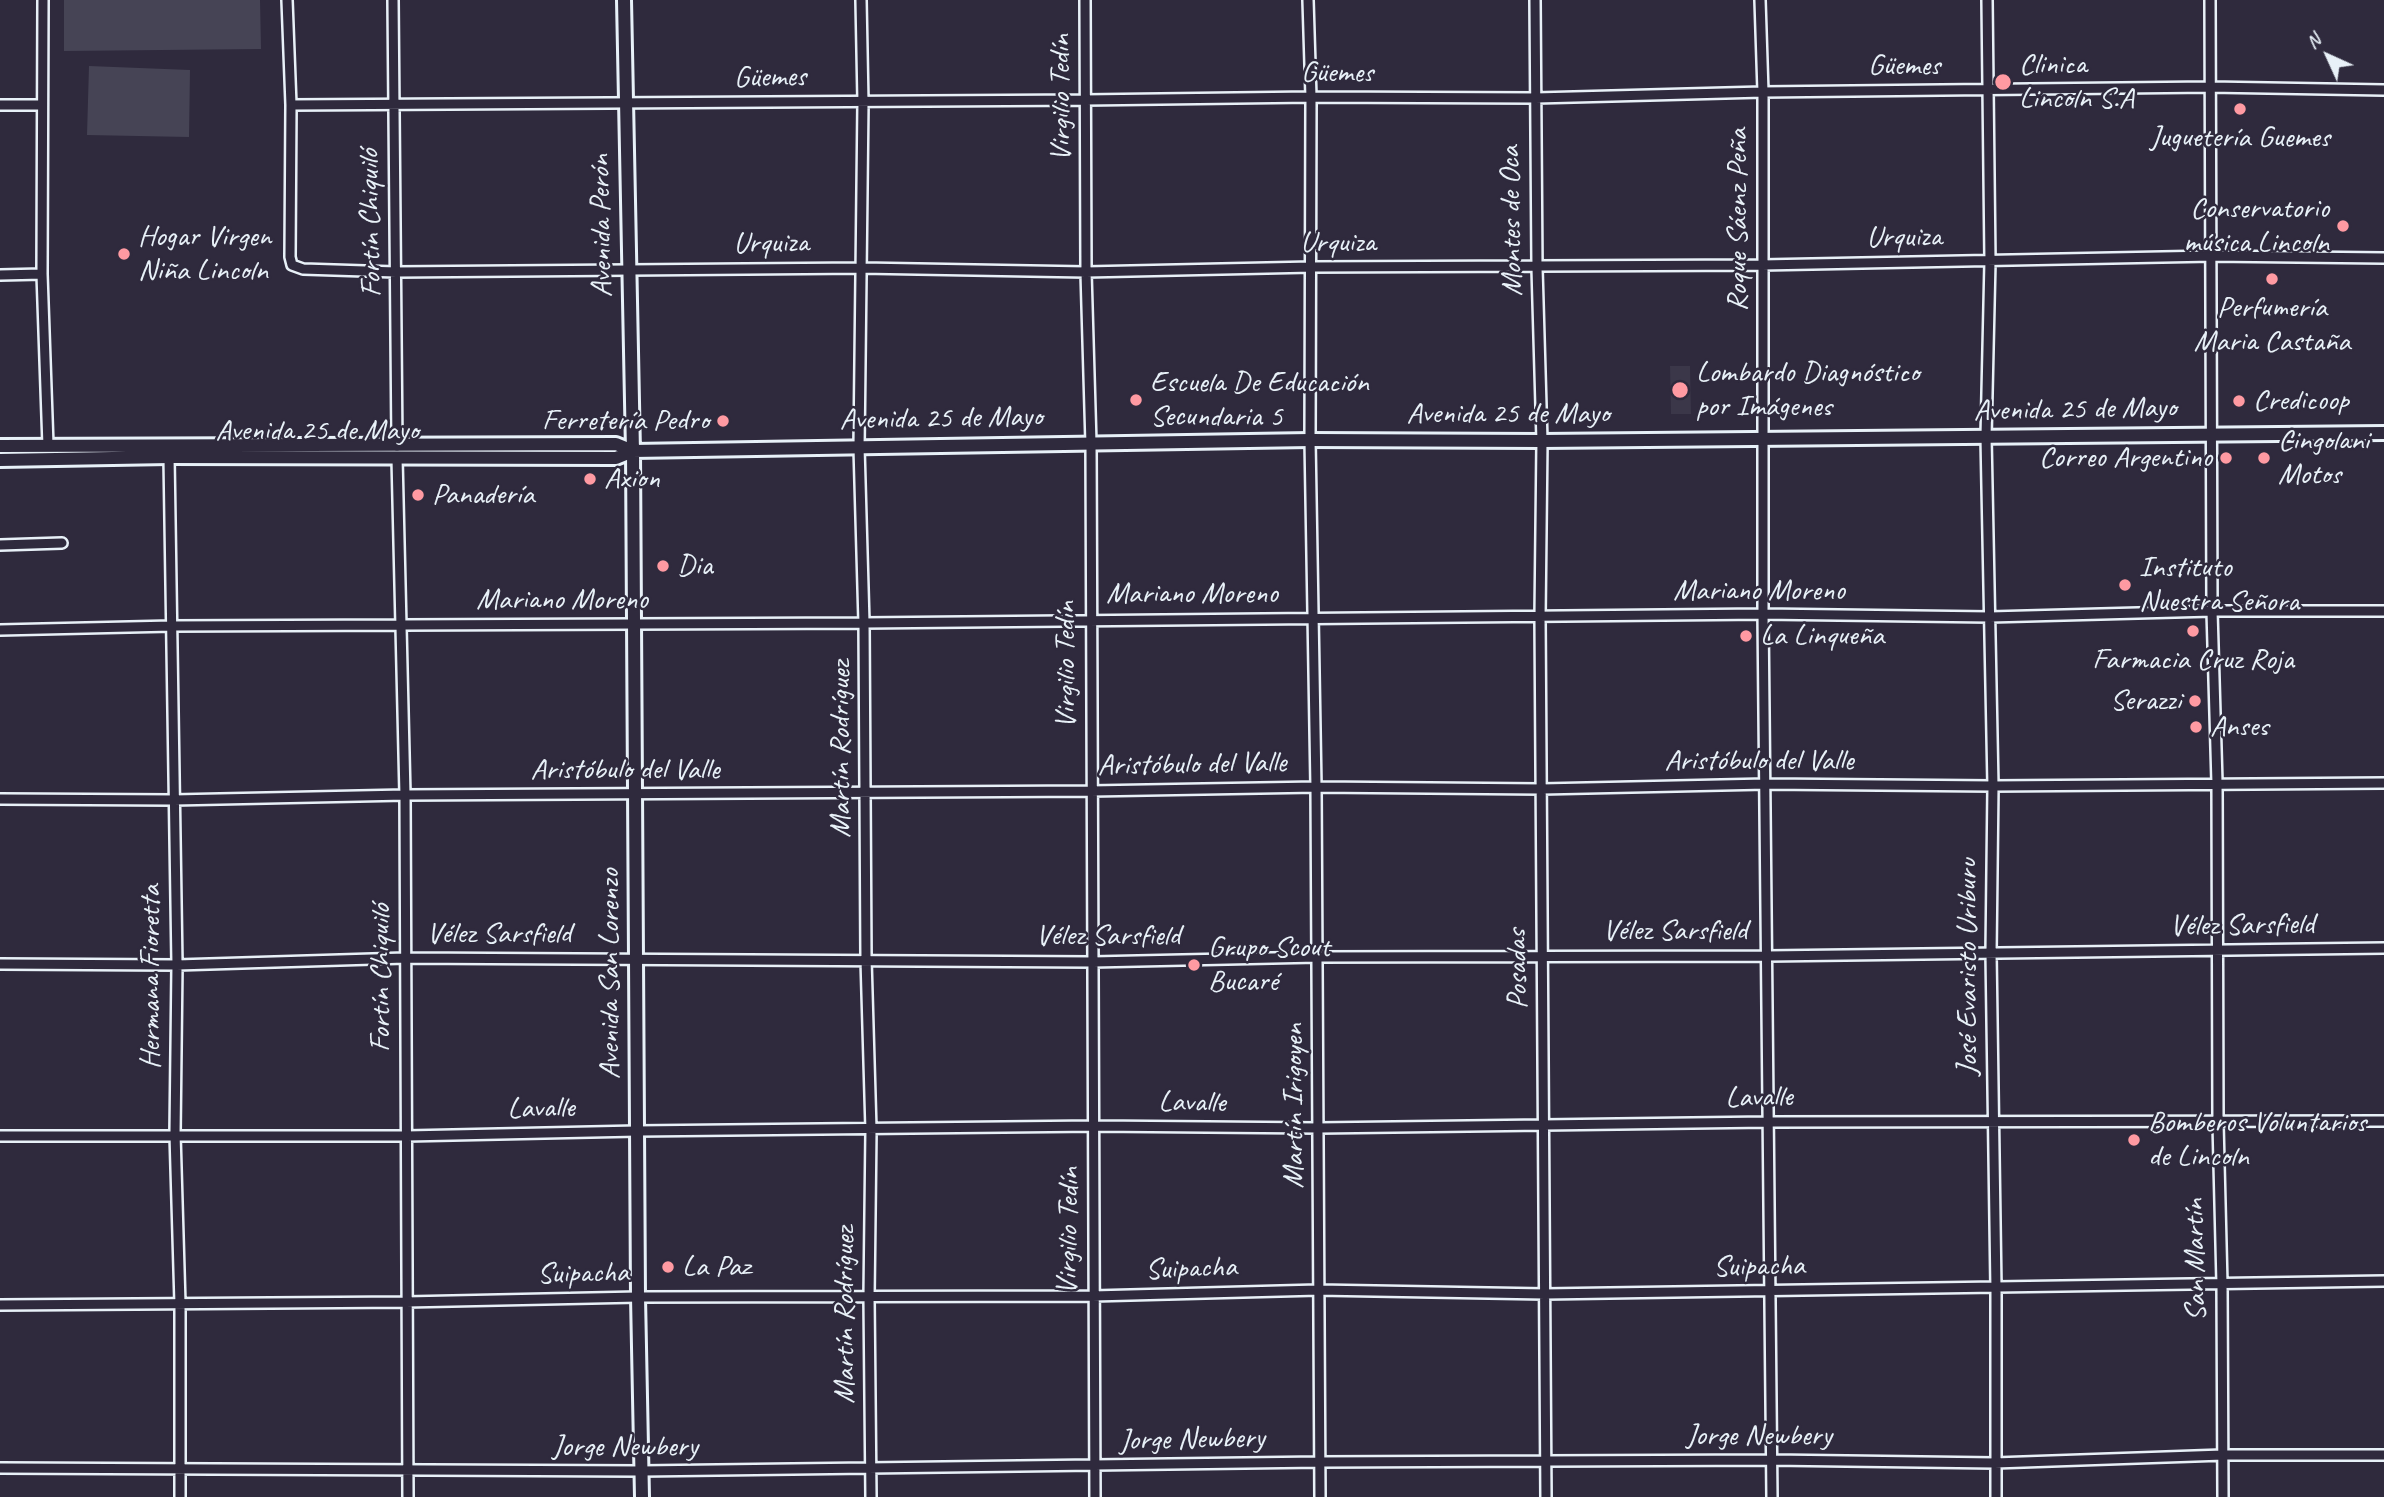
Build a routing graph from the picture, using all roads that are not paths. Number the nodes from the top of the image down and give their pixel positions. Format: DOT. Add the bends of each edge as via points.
graph roads {
  1 [pos="43,0"];
  2 [pos="287,0"];
  3 [pos="393,0"];
  4 [pos="624,0"];
  5 [pos="861,0"];
  6 [pos="1085,0"];
  7 [pos="1308,0"];
  8 [pos="1535,0"];
  9 [pos="1760,0"];
  10 [pos="1987,0"];
  11 [pos="2210,0"];
  12 [pos="2210,87"];
  13 [pos="1988,90"];
  14 [pos="2384,90"];
  15 [pos="1763,92"];
  16 [pos="1311,97"];
  17 [pos="1536,98"];
  18 [pos="1085,100"];
  19 [pos="863,102"];
  20 [pos="394,104"];
  21 [pos="625,104"];
  22 [pos="0,105"];
  23 [pos="42,105"];
  24 [pos="291,105"];
  25 [pos="2212,256"];
  26 [pos="2384,258"];
  27 [pos="1990,261"];
  28 [pos="1762,265"];
  29 [pos="1312,267"];
  30 [pos="862,268"];
  31 [pos="1537,268"];
  32 [pos="629,270"];
  33 [pos="396,272"];
  34 [pos="1086,272"];
  35 [pos="42,274"];
  36 [pos="0,275"];
  37 [pos="2384,433"];
  38 [pos="2211,435"];
  39 [pos="1986,437"];
  40 [pos="1762,439"];
  41 [pos="1310,440"];
  42 [pos="1542,441"];
  43 [pos="1090,444"];
  44 [pos="0,446"];
  45 [pos="48,446"];
  46 [pos="859,447"];
  47 [pos="169,451"];
  48 [pos="633,451"];
  49 [pos="397,452"];
  50 [pos="0,460"];
  51 [pos="62,543"];
  52 [pos="0,545"];
  53 [pos="2212,611"];
  54 [pos="2384,611"];
  55 [pos="1763,614"];
  56 [pos="1540,617"];
  57 [pos="1990,617"];
  58 [pos="1312,618"];
  59 [pos="1091,619"];
  60 [pos="864,623"];
  61 [pos="634,624"];
  62 [pos="401,625"];
  63 [pos="172,626"];
  64 [pos="0,630"];
  65 [pos="2217,783"];
  66 [pos="2384,783"];
  67 [pos="1766,784"];
  68 [pos="1993,786"];
  69 [pos="1316,787"];
  70 [pos="1542,789"];
  71 [pos="1091,791"];
  72 [pos="866,792"];
  73 [pos="405,795"];
  74 [pos="635,795"];
  75 [pos="0,799"];
  76 [pos="174,800"];
  77 [pos="2384,948"];
  78 [pos="2219,952"];
  79 [pos="1991,953"];
  80 [pos="1542,956"];
  81 [pos="1768,956"];
  82 [pos="1317,957"];
  83 [pos="405,958"];
  84 [pos="636,959"];
  85 [pos="866,959"];
  86 [pos="1093,962"];
  87 [pos="0,964"];
  88 [pos="177,965"];
  89 [pos="1993,1121"];
  90 [pos="2384,1121"];
  91 [pos="1768,1122"];
  92 [pos="2218,1123"];
  93 [pos="1095,1126"];
  94 [pos="1545,1126"];
  95 [pos="1319,1128"];
  96 [pos="871,1130"];
  97 [pos="637,1131"];
  98 [pos="175,1134"];
  99 [pos="0,1136"];
  100 [pos="407,1136"];
  101 [pos="2384,1281"];
  102 [pos="2222,1284"];
  103 [pos="1996,1289"];
  104 [pos="1318,1290"];
  105 [pos="1770,1291"];
  106 [pos="1545,1294"];
  107 [pos="1093,1296"];
  108 [pos="638,1297"];
  109 [pos="869,1297"];
  110 [pos="406,1302"];
  111 [pos="180,1304"];
  112 [pos="0,1305"];
  113 [pos="2223,1455"];
  114 [pos="2384,1455"];
  115 [pos="1772,1460"];
  116 [pos="1546,1461"];
  117 [pos="1320,1462"];
  118 [pos="1995,1463"];
  119 [pos="1095,1465"];
  120 [pos="180,1467"];
  121 [pos="0,1468"];
  122 [pos="871,1469"];
  123 [pos="642,1471"];
  124 [pos="407,1472"];
  125 [pos="180,1497"];
  126 [pos="408,1497"];
  127 [pos="642,1497"];
  128 [pos="871,1497"];
  129 [pos="1095,1497"];
  130 [pos="1321,1497"];
  131 [pos="1546,1497"];
  132 [pos="1772,1497"];
  133 [pos="1996,1497"];
  134 [pos="2223,1497"];
  1 -- 23 [label="street"];
  2 -- 24 [label="street"];
  3 -- 20 [label="street, Fortín Chiquiló"];
  4 -- 21 [label="main road, Avenida Perón"];
  5 -- 19 [label="street, Martín Rodríguez"];
  6 -- 18 [label="street, Virgilio Tedín"];
  7 -- 16 [label="street, Martín Irigoyen"];
  8 -- 17 [label="street, Montes de Oca"];
  9 -- 15 [label="street, Roque Sáenz Peña"];
  10 -- 13 [label="street, José Evaristo Uriburu"];
  11 -- 12 [label="street, San Martín"];
  12 -- 13 [label="street, Güemes"];
  12 -- 14 [label="street, Güemes"];
  12 -- 25 [label="street, San Martín"];
  13 -- 15 [label="street, Güemes"];
  13 -- 27 [label="street, José Evaristo Uriburu"];
  15 -- 17 [label="street, Güemes"];
  15 -- 28 [label="street, Roque Sáenz Peña"];
  16 -- 17 [label="street, Güemes"];
  16 -- 18 [label="street, Güemes"];
  16 -- 29 [label="street, Martín Irigoyen"];
  17 -- 31 [label="street, Montes de Oca"];
  18 -- 19 [label="street, Güemes"];
  18 -- 34 [label="street, Virgilio Tedín"];
  19 -- 21 [label="street, Güemes"];
  19 -- 30 [label="street, Martín Rodríguez"];
  20 -- 21 [label="street, Güemes"];
  20 -- 24 [label="street, Güemes"];
  20 -- 33 [label="street, Fortín Chiquiló"];
  21 -- 32 [label="main road, Avenida Perón"];
  22 -- 23 [label="street"];
  23 -- 35 [label="street"];
  24 -- 33 [label="street, Urquiza" via="292,265"];
  25 -- 26 [label="street, Urquiza"];
  25 -- 27 [label="street, Urquiza"];
  25 -- 38 [label="street, San Martín"];
  27 -- 28 [label="street, Urquiza"];
  27 -- 39 [label="street, José Evaristo Uriburu"];
  28 -- 31 [label="street, Urquiza"];
  28 -- 40 [label="street, Roque Sáenz Peña"];
  29 -- 31 [label="street, Urquiza"];
  29 -- 34 [label="street, Urquiza"];
  29 -- 41 [label="street, Martín Irigoyen"];
  30 -- 32 [label="street, Urquiza"];
  30 -- 34 [label="street, Urquiza"];
  30 -- 46 [label="street, Martín Rodríguez"];
  31 -- 42 [label="street, Montes de Oca"];
  32 -- 33 [label="street, Urquiza"];
  32 -- 48 [label="main road, Avenida Perón"];
  33 -- 49 [label="street, Fortín Chiquiló"];
  34 -- 43 [label="street, Virgilio Tedín"];
  35 -- 36 [label="street"];
  35 -- 45 [label="street"];
  37 -- 38 [label="main road, Avenida 25 de Mayo"];
  38 -- 39 [label="main road, Avenida 25 de Mayo"];
  38 -- 53 [label="street, San Martín"];
  39 -- 40 [label="main road, Avenida 25 de Mayo"];
  39 -- 57 [label="street, José Evaristo Uriburu"];
  40 -- 42 [label="main road, Avenida 25 de Mayo"];
  40 -- 55 [label="street, Roque Sáenz Peña"];
  41 -- 42 [label="main road, Avenida 25 de Mayo"];
  41 -- 43 [label="main road, Avenida 25 de Mayo"];
  41 -- 58 [label="street, Martín Irigoyen"];
  42 -- 56 [label="street, Posadas"];
  43 -- 46 [label="main road, Avenida 25 de Mayo"];
  43 -- 59 [label="street, Virgilio Tedín"];
  44 -- 45 [label="main road, Avenida 25 de Mayo"];
  45 -- 47 [label="main road, Avenida 25 de Mayo"];
  46 -- 48 [label="main road, Avenida 25 de Mayo"];
  46 -- 60 [label="street, Martín Rodríguez"];
  47 -- 49 [label="main road, Avenida 25 de Mayo"];
  47 -- 50 [label="main road, Avenida 25 de Mayo"];
  47 -- 63 [label="street, Hermana Fioretta"];
  48 -- 49 [label="main road, Avenida 25 de Mayo" via="616,458"];
  48 -- 61 [label="main road, Avenida San Lorenzo"];
  49 -- 62 [label="street, Fortín Chiquiló"];
  51 -- 52 [label="street"];
  53 -- 54 [label="street, Mariano Moreno"];
  53 -- 57 [label="street, Mariano Moreno"];
  53 -- 65 [label="street, San Martín"];
  55 -- 56 [label="street, Mariano Moreno"];
  55 -- 57 [label="street, Mariano Moreno"];
  55 -- 67 [label="street, Roque Sáenz Peña"];
  56 -- 58 [label="street, Mariano Moreno"];
  56 -- 70 [label="street, Posadas"];
  57 -- 68 [label="street, José Evaristo Uriburu"];
  58 -- 59 [label="street, Mariano Moreno"];
  58 -- 69 [label="street, Martín Irigoyen"];
  59 -- 60 [label="street, Mariano Moreno"];
  59 -- 71 [label="street, Virgilio Tedín"];
  60 -- 61 [label="street, Mariano Moreno"];
  60 -- 72 [label="street, Martín Rodríguez"];
  61 -- 62 [label="street, Mariano Moreno"];
  61 -- 74 [label="main road, Avenida San Lorenzo"];
  62 -- 63 [label="street, Mariano Moreno"];
  62 -- 73 [label="street, Fortín Chiquiló"];
  63 -- 64 [label="street, Mariano Moreno"];
  63 -- 76 [label="street, Hermana Fioretta"];
  65 -- 66 [label="street, Aristóbulo del Valle"];
  65 -- 68 [label="street, Aristóbulo del Valle"];
  65 -- 78 [label="street, San Martín"];
  67 -- 68 [label="street, Aristóbulo del Valle"];
  67 -- 70 [label="street, Aristóbulo del Valle"];
  67 -- 81 [label="street, Roque Sáenz Peña"];
  68 -- 79 [label="street, José Evaristo Uriburu"];
  69 -- 70 [label="street, Aristóbulo del Valle"];
  69 -- 71 [label="street, Aristóbulo del Valle"];
  69 -- 82 [label="street, Martín Irigoyen"];
  70 -- 80 [label="street, Posadas"];
  71 -- 72 [label="street, Aristóbulo del Valle"];
  71 -- 86 [label="street, Virgilio Tedín"];
  72 -- 74 [label="street, Aristóbulo del Valle"];
  72 -- 85 [label="street, Martín Rodríguez"];
  73 -- 74 [label="street, Aristóbulo del Valle"];
  73 -- 76 [label="street, Aristóbulo del Valle"];
  73 -- 83 [label="street, Fortín Chiquiló"];
  74 -- 84 [label="main road, Avenida San Lorenzo"];
  75 -- 76 [label="street, Aristóbulo del Valle"];
  76 -- 88 [label="street, Hermana Fioretta"];
  77 -- 78 [label="street, Vélez Sarsfield"];
  78 -- 79 [label="street, Vélez Sarsfield"];
  78 -- 92 [label="street, San Martín"];
  79 -- 81 [label="street, Vélez Sarsfield"];
  79 -- 89 [label="street, José Evaristo Uriburu"];
  80 -- 81 [label="street, Vélez Sarsfield"];
  80 -- 82 [label="street, Vélez Sarsfield"];
  80 -- 94 [label="street, Posadas"];
  81 -- 91 [label="street, Roque Sáenz Peña"];
  82 -- 86 [label="street, Vélez Sarsfield"];
  82 -- 95 [label="street, Martín Irigoyen"];
  83 -- 84 [label="street, Vélez Sarsfield"];
  83 -- 88 [label="street, Vélez Sarsfield"];
  83 -- 100 [label="street, Fortín Chiquiló"];
  84 -- 85 [label="street, Vélez Sarsfield"];
  84 -- 97 [label="main road, Avenida San Lorenzo"];
  85 -- 86 [label="street, Vélez Sarsfield"];
  85 -- 96 [label="street, Martín Rodríguez"];
  86 -- 93 [label="street, Virgilio Tedín"];
  87 -- 88 [label="street, Vélez Sarsfield"];
  88 -- 98 [label="street, Hermana Fioretta"];
  89 -- 91 [label="street, Lavalle"];
  89 -- 92 [label="street, Lavalle"];
  89 -- 103 [label="street, José Evaristo Uriburu"];
  90 -- 92 [label="street, Lavalle"];
  91 -- 94 [label="street, Lavalle"];
  91 -- 105 [label="street, Roque Sáenz Peña"];
  92 -- 102 [label="street, San Martín"];
  93 -- 95 [label="street, Lavalle"];
  93 -- 96 [label="street, Lavalle"];
  93 -- 107 [label="street, Virgilio Tedín"];
  94 -- 95 [label="street, Lavalle"];
  94 -- 106 [label="street, Posadas"];
  95 -- 104 [label="street, Martín Irigoyen"];
  96 -- 97 [label="street, Lavalle"];
  96 -- 109 [label="street, Martín Rodríguez"];
  97 -- 100 [label="street, Lavalle"];
  97 -- 108 [label="main road, Avenida San Lorenzo"];
  98 -- 99 [label="street, Lavalle"];
  98 -- 100 [label="street, Lavalle"];
  98 -- 111 [label="street, Hermana Fioretta"];
  100 -- 110 [label="street, Fortín Chiquiló"];
  101 -- 102 [label="street, Suipacha"];
  102 -- 103 [label="street, Suipacha"];
  102 -- 113 [label="street, San Martín"];
  103 -- 105 [label="street, Suipacha"];
  103 -- 118 [label="street, José Evaristo Uriburu"];
  104 -- 106 [label="street, Suipacha"];
  104 -- 107 [label="street, Suipacha"];
  104 -- 117 [label="street, Martín Irigoyen"];
  105 -- 106 [label="street, Suipacha"];
  105 -- 115 [label="street, Roque Sáenz Peña"];
  106 -- 116 [label="street, Posadas"];
  107 -- 109 [label="street, Suipacha"];
  107 -- 119 [label="street, Virgilio Tedín"];
  108 -- 109 [label="street, Suipacha"];
  108 -- 110 [label="street, Suipacha"];
  108 -- 123 [label="main road, Avenida San Lorenzo"];
  109 -- 122 [label="street, Martín Rodríguez"];
  110 -- 111 [label="street, Suipacha"];
  110 -- 124 [label="street, Fortín Chiquiló"];
  111 -- 112 [label="street, Suipacha"];
  111 -- 120 [label="street, Hermana Fioretta"];
  113 -- 114 [label="street, Jorge Newbery"];
  113 -- 118 [label="street, Jorge Newbery"];
  113 -- 134 [label="street, San Martín"];
  115 -- 116 [label="street, Jorge Newbery"];
  115 -- 118 [label="street, Jorge Newbery"];
  115 -- 132 [label="street, Roque Sáenz Peña"];
  116 -- 117 [label="street, Jorge Newbery"];
  116 -- 131 [label="street, Posadas"];
  117 -- 119 [label="street, Jorge Newbery"];
  117 -- 130 [label="street, Martín Irigoyen"];
  118 -- 133 [label="street, José Evaristo Uriburu"];
  119 -- 122 [label="street, Jorge Newbery"];
  119 -- 129 [label="street, Virgilio Tedín"];
  120 -- 121 [label="street, Jorge Newbery"];
  120 -- 124 [label="street, Jorge Newbery"];
  120 -- 125 [label="street, Hermana Fioretta"];
  122 -- 123 [label="street, Jorge Newbery"];
  122 -- 128 [label="street, Martín Rodríguez"];
  123 -- 124 [label="street, Jorge Newbery"];
  123 -- 127 [label="main road, Avenida San Lorenzo"];
  124 -- 126 [label="street, Fortín Chiquiló"];
}
